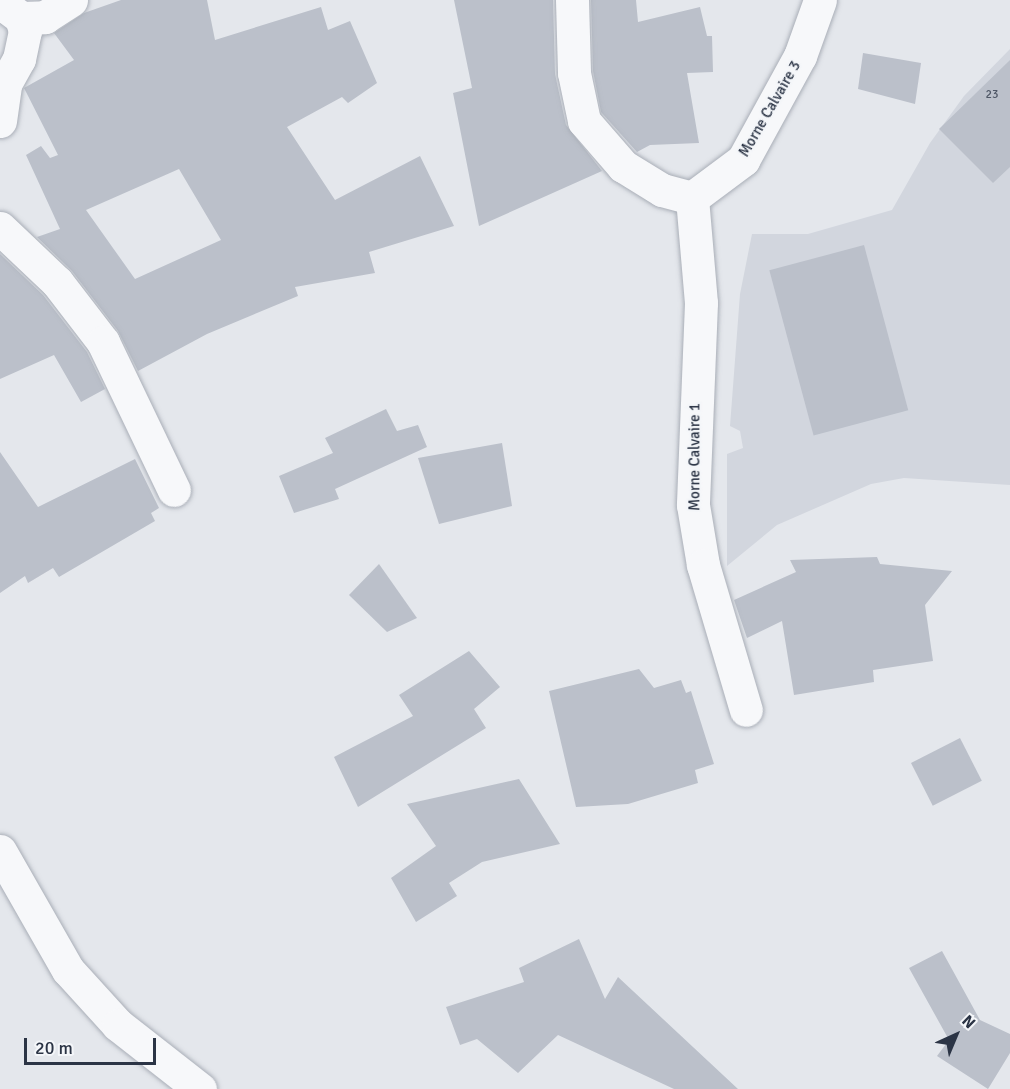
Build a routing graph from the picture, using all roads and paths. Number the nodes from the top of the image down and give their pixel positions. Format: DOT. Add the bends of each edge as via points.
graph roads {
  1 [pos="71,0"];
  2 [pos="572,0"];
  3 [pos="820,0"];
  4 [pos="11,10"];
  5 [pos="0,122"];
  6 [pos="692,198"];
  7 [pos="0,228"];
  8 [pos="174,490"];
  9 [pos="746,710"];
  10 [pos="0,851"];
  11 [pos="200,1089"];
  1 -- 4 [label="street" via="45,17"];
  2 -- 6 [label="street" via="574,73 584,121 623,166 662,190"];
  3 -- 6 [label="street, Morne Calvaire 3" via="800,56 743,160"];
  4 -- 5 [label="street" via="25,31 19,59 6,84"];
  6 -- 9 [label="street, Morne Calvaire 1" via="701,303 693,505 703,565"];
  7 -- 8 [label="street" via="57,282 103,342"];
  10 -- 11 [label="street" via="68,970 118,1025"];
}
